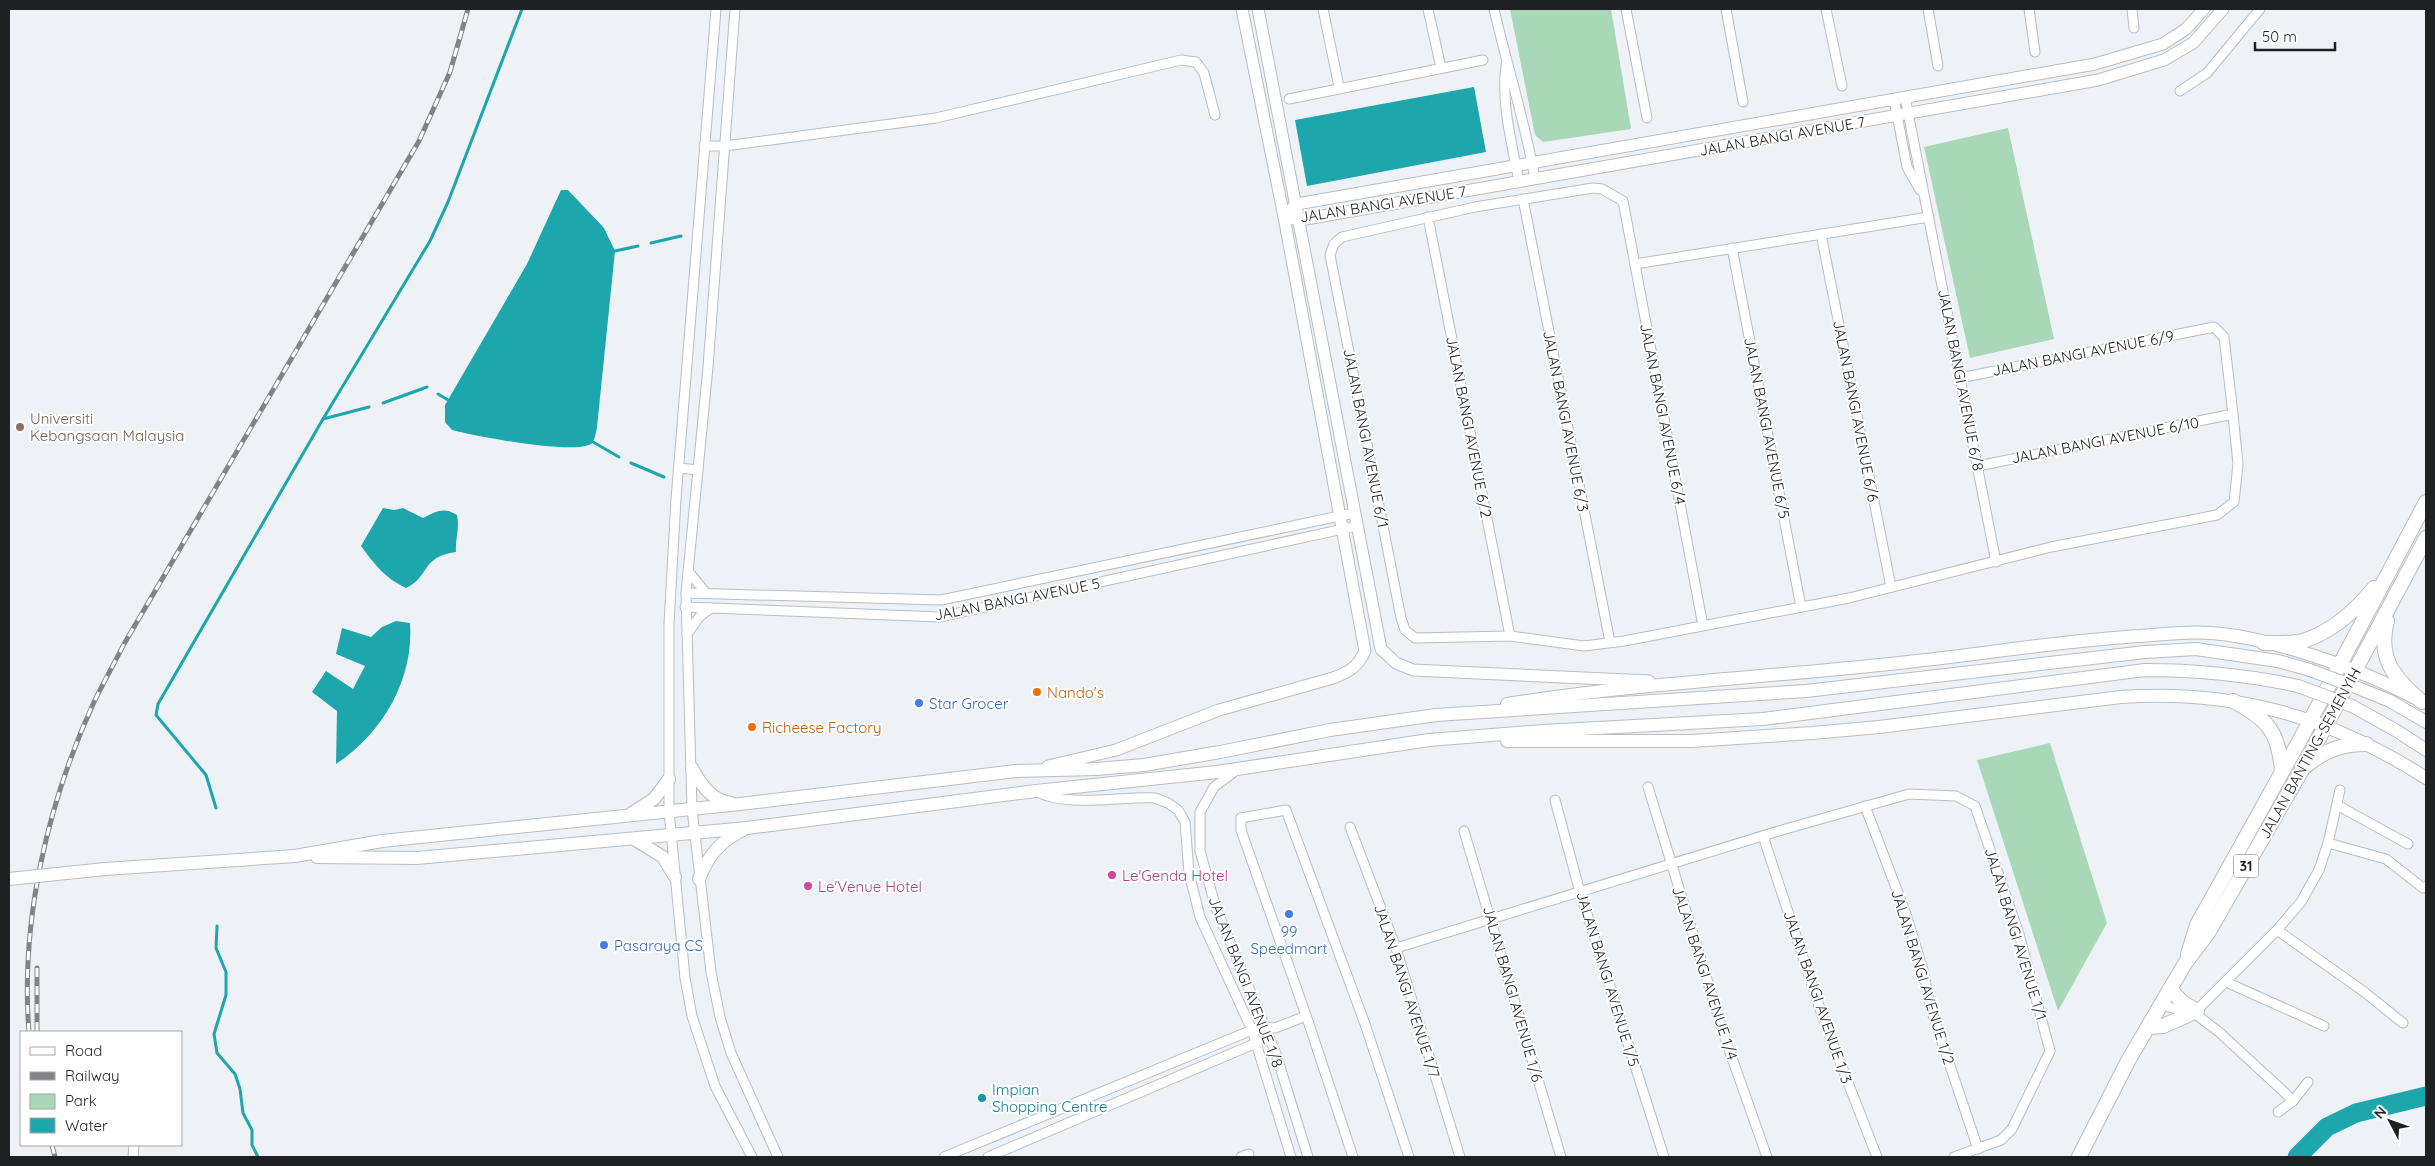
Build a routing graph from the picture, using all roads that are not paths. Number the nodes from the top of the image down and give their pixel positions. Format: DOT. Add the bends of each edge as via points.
graph roads {
  1 [pos="716,9"];
  2 [pos="735,9"];
  3 [pos="1242,9"];
  4 [pos="1258,9"];
  5 [pos="1323,9"];
  6 [pos="1428,9"];
  7 [pos="1494,9"];
  8 [pos="1626,9"];
  9 [pos="1726,9"];
  10 [pos="1826,9"];
  11 [pos="1928,9"];
  12 [pos="2029,9"];
  13 [pos="2132,9"];
  14 [pos="2204,9"];
  15 [pos="2223,9"];
  16 [pos="2260,9"];
  17 [pos="2134,28"];
  18 [pos="2035,52"];
  19 [pos="1483,60"];
  20 [pos="1506,62"];
  21 [pos="1938,66"];
  22 [pos="1441,68"];
  23 [pos="2035,74"];
  24 [pos="1842,86"];
  25 [pos="1339,87"];
  26 [pos="2037,91"];
  27 [pos="2180,91"];
  28 [pos="1900,98"];
  29 [pos="1289,99"];
  30 [pos="1743,102"];
  31 [pos="1215,115"];
  32 [pos="1902,115"];
  33 [pos="1647,118"];
  34 [pos="704,146"];
  35 [pos="725,146"];
  36 [pos="1532,163"];
  37 [pos="1516,166"];
  38 [pos="1535,179"];
  39 [pos="1519,182"];
  40 [pos="1523,199"];
  41 [pos="1297,204"];
  42 [pos="1284,217"];
  43 [pos="1428,217"];
  44 [pos="1929,217"];
  45 [pos="1300,220"];
  46 [pos="1821,234"];
  47 [pos="1732,248"];
  48 [pos="1635,264"];
  49 [pos="1960,378"];
  50 [pos="2233,414"];
  51 [pos="1978,466"];
  52 [pos="679,468"];
  53 [pos="698,470"];
  54 [pos="2426,502"];
  55 [pos="1354,512"];
  56 [pos="1341,516"];
  57 [pos="1356,526"];
  58 [pos="1344,529"];
  59 [pos="2426,538"];
  60 [pos="2394,560"];
  61 [pos="1996,562"];
  62 [pos="672,571"];
  63 [pos="688,571"];
  64 [pos="1890,587"];
  65 [pos="2396,592"];
  66 [pos="686,593"];
  67 [pos="706,593"];
  68 [pos="676,601"];
  69 [pos="686,607"];
  70 [pos="1801,607"];
  71 [pos="711,608"];
  72 [pos="669,624"];
  73 [pos="1703,626"];
  74 [pos="686,634"];
  75 [pos="1510,636"];
  76 [pos="1610,642"];
  77 [pos="2264,643"];
  78 [pos="2340,666"];
  79 [pos="2355,672"];
  80 [pos="1692,681"];
  81 [pos="2233,701"];
  82 [pos="2424,703"];
  83 [pos="1436,715"];
  84 [pos="2311,719"];
  85 [pos="2426,722"];
  86 [pos="2326,726"];
  87 [pos="1430,740"];
  88 [pos="2366,744"];
  89 [pos="2426,750"];
  90 [pos="692,768"];
  91 [pos="1246,768"];
  92 [pos="2303,768"];
  93 [pos="1016,771"];
  94 [pos="2282,772"];
  95 [pos="2426,778"];
  96 [pos="669,780"];
  97 [pos="1648,787"];
  98 [pos="2340,790"];
  99 [pos="1036,791"];
  100 [pos="1555,800"];
  101 [pos="740,804"];
  102 [pos="2337,805"];
  103 [pos="1865,806"];
  104 [pos="692,809"];
  105 [pos="669,811"];
  106 [pos="625,816"];
  107 [pos="1350,827"];
  108 [pos="747,828"];
  109 [pos="1464,831"];
  110 [pos="694,832"];
  111 [pos="670,835"];
  112 [pos="1763,836"];
  113 [pos="634,838"];
  114 [pos="2328,843"];
  115 [pos="2408,844"];
  116 [pos="295,856"];
  117 [pos="1670,864"];
  118 [pos="675,877"];
  119 [pos="9,879"];
  120 [pos="700,879"];
  121 [pos="2426,886"];
  122 [pos="1580,892"];
  123 [pos="1491,919"];
  124 [pos="2277,930"];
  125 [pos="1396,948"];
  126 [pos="2186,962"];
  127 [pos="2226,982"];
  128 [pos="2170,989"];
  129 [pos="2161,1004"];
  130 [pos="2194,1013"];
  131 [pos="1306,1016"];
  132 [pos="2403,1023"];
  133 [pos="2324,1026"];
  134 [pos="1265,1027"];
  135 [pos="2148,1027"];
  136 [pos="1275,1028"];
  137 [pos="1252,1030"];
  138 [pos="1268,1037"];
  139 [pos="1257,1043"];
  140 [pos="2308,1082"];
  141 [pos="2292,1101"];
  142 [pos="2278,1112"];
  143 [pos="1978,1149"];
  144 [pos="752,1157"];
  145 [pos="778,1157"];
  146 [pos="944,1157"];
  147 [pos="988,1157"];
  148 [pos="1291,1157"];
  149 [pos="1308,1157"];
  150 [pos="1353,1157"];
  151 [pos="1409,1157"];
  152 [pos="1460,1157"];
  153 [pos="1561,1157"];
  154 [pos="1664,1157"];
  155 [pos="1767,1157"];
  156 [pos="1877,1157"];
  157 [pos="1954,1157"];
  158 [pos="2079,1157"];
  1 -- 34 [label="street"];
  2 -- 35 [label="street"];
  3 -- 42 [label="street"];
  4 -- 41 [label="street"];
  5 -- 25 [label="street"];
  6 -- 22 [label="street"];
  7 -- 20 [label="street"];
  8 -- 33 [label="street"];
  9 -- 30 [label="street"];
  10 -- 24 [label="street"];
  11 -- 21 [label="street"];
  12 -- 18 [label="street"];
  13 -- 17 [label="street"];
  14 -- 23 [label="street, JALAN BANGI AVENUE 7" via="2186,29 2163,44 2095,64"];
  15 -- 26 [label="street, JALAN BANGI AVENUE 7" via="2193,43 2164,60 2098,80"];
  16 -- 27 [label="street" via="2207,73"];
  19 -- 22 [label="street"];
  20 -- 36 [label="street" via="1514,82"];
  20 -- 37 [label="street" via="1506,120"];
  22 -- 25 [label="street"];
  23 -- 26 [label="street"];
  23 -- 28 [label="street, JALAN BANGI AVENUE 7"];
  25 -- 29 [label="street"];
  26 -- 32 [label="street, JALAN BANGI AVENUE 7"];
  28 -- 32 [label="street, JALAN BANGI AVENUE 6/8"];
  28 -- 36 [label="street, JALAN BANGI AVENUE 7"];
  31 -- 35 [label="street" via="1204,73 1196,62 1181,60 936,118"];
  32 -- 38 [label="street, JALAN BANGI AVENUE 7"];
  32 -- 44 [label="street, JALAN BANGI AVENUE 6/8"];
  34 -- 35 [label="street"];
  34 -- 52 [label="street"];
  35 -- 53 [label="street"];
  36 -- 37 [label="street, JALAN BANGI AVENUE 7"];
  36 -- 38 [label="street"];
  37 -- 39 [label="street"];
  37 -- 41 [label="street, JALAN BANGI AVENUE 7"];
  38 -- 39 [label="street, JALAN BANGI AVENUE 7"];
  39 -- 45 [label="street, JALAN BANGI AVENUE 7"];
  40 -- 43 [label="street"];
  40 -- 48 [label="street, JALAN BANGI AVENUE 6/4" via="1593,188 1602,189 1623,201"];
  40 -- 76 [label="street, JALAN BANGI AVENUE 6/3"];
  41 -- 42 [label="street, JALAN BANGI AVENUE 7"];
  41 -- 45 [label="street"];
  42 -- 45 [label="street, JALAN BANGI AVENUE 7"];
  42 -- 56 [label="street"];
  43 -- 75 [label="street, JALAN BANGI AVENUE 6/2"];
  43 -- 75 [label="street, JALAN BANGI AVENUE 6/1" via="1342,237 1334,244 1330,255 1401,618 1405,630 1415,638"];
  44 -- 46 [label="street"];
  44 -- 49 [label="street, JALAN BANGI AVENUE 6/8"];
  45 -- 55 [label="street"];
  46 -- 47 [label="street"];
  46 -- 64 [label="street, JALAN BANGI AVENUE 6/6"];
  47 -- 48 [label="street"];
  47 -- 70 [label="street, JALAN BANGI AVENUE 6/5"];
  48 -- 73 [label="street, JALAN BANGI AVENUE 6/4"];
  49 -- 50 [label="street, JALAN BANGI AVENUE 6/9" via="2214,327 2224,337"];
  49 -- 51 [label="street, JALAN BANGI AVENUE 6/8"];
  50 -- 51 [label="street, JALAN BANGI AVENUE 6/10"];
  50 -- 61 [label="street" via="2238,464 2234,502 2218,515 2051,547"];
  51 -- 61 [label="street, JALAN BANGI AVENUE 6/8"];
  52 -- 53 [label="street"];
  52 -- 62 [label="street"];
  53 -- 63 [label="street"];
  54 -- 60 [label="main road, 31"];
  55 -- 56 [label="street, JALAN BANGI AVENUE 5"];
  55 -- 57 [label="street"];
  56 -- 58 [label="street"];
  56 -- 67 [label="street, JALAN BANGI AVENUE 5" via="941,600"];
  57 -- 58 [label="street, JALAN BANGI AVENUE 5"];
  57 -- 80 [label="street" via="1377,638 1389,658 1403,667 1424,671 1590,680"];
  58 -- 71 [label="street, JALAN BANGI AVENUE 5" via="940,617"];
  58 -- 93 [label="street" via="1366,651 1350,672 1219,710 1098,756"];
  59 -- 65 [label="main road, 31"];
  60 -- 77 [label="main road" via="2360,604 2330,628 2302,641"];
  60 -- 78 [label="main road, 31"];
  61 -- 64 [label="street"];
  62 -- 68 [label="street"];
  62 -- 72 [label="street"];
  63 -- 66 [label="street"];
  63 -- 67 [label="street"];
  64 -- 70 [label="street"];
  65 -- 79 [label="main road, JALAN BANTING-SEMENYIH / 31"];
  65 -- 82 [label="main road" via="2385,630 2385,652 2396,676"];
  66 -- 67 [label="street, JALAN BANGI AVENUE 5"];
  66 -- 68 [label="street"];
  66 -- 69 [label="street"];
  68 -- 69 [label="street"];
  68 -- 72 [label="street"];
  69 -- 71 [label="street, JALAN BANGI AVENUE 5"];
  69 -- 74 [label="street"];
  70 -- 73 [label="street"];
  71 -- 74 [label="street"];
  72 -- 96 [label="street"];
  73 -- 76 [label="street"];
  74 -- 90 [label="street"];
  75 -- 76 [label="street" via="1584,646"];
  77 -- 78 [label="main road"];
  77 -- 80 [label="main road" via="2210,633 2102,638 1915,662"];
  78 -- 79 [label="main road"];
  78 -- 84 [label="main road, 31"];
  79 -- 82 [label="main road"];
  79 -- 86 [label="main road, JALAN BANTING-SEMENYIH / 31"];
  80 -- 83 [label="main road"];
  81 -- 84 [label="main road"];
  81 -- 87 [label="main road" via="2201,696 2130,697 1879,727 1729,739"];
  81 -- 94 [label="main road" via="2271,727 2279,746"];
  83 -- 85 [label="main road, bridge" via="1806,691 2145,652 2196,650 2253,656 2310,670 2390,701"];
  83 -- 93 [label="main road" via="1330,730 1144,765"];
  84 -- 86 [label="main road"];
  84 -- 94 [label="main road, 31"];
  86 -- 88 [label="main road"];
  86 -- 92 [label="main road, JALAN BANTING-SEMENYIH / 31"];
  87 -- 89 [label="main road, bridge" via="1763,719 2146,670 2196,670 2298,686 2352,706"];
  87 -- 91 [label="main road"];
  88 -- 92 [label="main road" via="2337,748 2320,755"];
  88 -- 95 [label="main road"];
  90 -- 101 [label="main road" via="714,797"];
  90 -- 104 [label="street"];
  91 -- 99 [label="main road"];
  91 -- 134 [label="street, JALAN BANGI AVENUE 1/8" via="1224,778 1207,797 1200,812 1200,851 1216,908"];
  92 -- 126 [label="main road, JALAN BANTING-SEMENYIH / 31" via="2208,933"];
  93 -- 101 [label="main road"];
  94 -- 126 [label="main road, JALAN BANTING-SEMENYIH / 31" via="2197,925"];
  96 -- 105 [label="street"];
  96 -- 106 [label="main road" via="654,799"];
  97 -- 117 [label="street, JALAN BANGI AVENUE 1/4"];
  98 -- 102 [label="street"];
  99 -- 108 [label="main road"];
  99 -- 137 [label="street, JALAN BANGI AVENUE 1/8" via="1063,800 1156,798 1178,810 1185,822 1189,873 1200,917"];
  100 -- 122 [label="street, JALAN BANGI AVENUE 1/5"];
  101 -- 104 [label="main road"];
  102 -- 114 [label="street"];
  102 -- 115 [label="street"];
  103 -- 112 [label="street, JALAN BANGI AVENUE 1/1"];
  103 -- 143 [label="street, JALAN BANGI AVENUE 1/2" via="1906,914 1931,1009"];
  103 -- 143 [label="street, JALAN BANGI AVENUE 1/1" via="1910,794 1956,796 1975,806 2019,934 2050,1051 2012,1129 2001,1140"];
  104 -- 105 [label="main road"];
  104 -- 110 [label="street"];
  105 -- 106 [label="main road"];
  105 -- 111 [label="street"];
  106 -- 116 [label="main road" via="382,841"];
  107 -- 125 [label="street, JALAN BANGI AVENUE 1/7"];
  108 -- 110 [label="main road"];
  108 -- 120 [label="main road" via="722,843 712,854"];
  109 -- 123 [label="street, JALAN BANGI AVENUE 1/6"];
  110 -- 111 [label="main road"];
  110 -- 120 [label="street"];
  111 -- 113 [label="main road"];
  111 -- 118 [label="street"];
  112 -- 117 [label="street, JALAN BANGI AVENUE 1/1"];
  112 -- 156 [label="street, JALAN BANGI AVENUE 1/3" via="1824,1022"];
  113 -- 116 [label="main road" via="417,858"];
  113 -- 118 [label="main road" via="663,857"];
  114 -- 121 [label="street" via="2386,859 2423,888"];
  114 -- 124 [label="street" via="2310,886"];
  116 -- 119 [label="main road, bridge"];
  117 -- 122 [label="street, JALAN BANGI AVENUE 1/1"];
  117 -- 155 [label="street, JALAN BANGI AVENUE 1/4"];
  118 -- 144 [label="street" via="692,1016 715,1086"];
  120 -- 145 [label="street" via="720,1017 731,1053"];
  122 -- 123 [label="street, JALAN BANGI AVENUE 1/1"];
  122 -- 154 [label="street, JALAN BANGI AVENUE 1/5"];
  123 -- 125 [label="street, JALAN BANGI AVENUE 1/1"];
  123 -- 153 [label="street, JALAN BANGI AVENUE 1/6"];
  124 -- 127 [label="street"];
  124 -- 132 [label="street"];
  125 -- 152 [label="street, JALAN BANGI AVENUE 1/7"];
  126 -- 128 [label="main road, JALAN BANTING-SEMENYIH / 31"];
  127 -- 130 [label="street"];
  127 -- 133 [label="street"];
  128 -- 129 [label="main road, JALAN BANTING-SEMENYIH / 31"];
  128 -- 130 [label="main road"];
  129 -- 130 [label="street"];
  129 -- 135 [label="main road, JALAN BANTING-SEMENYIH / 31"];
  130 -- 135 [label="main road" via="2170,1024"];
  130 -- 141 [label="street" via="2219,1032"];
  131 -- 136 [label="street"];
  131 -- 150 [label="street"];
  131 -- 151 [label="street" via="1241,830 1241,818 1286,810 1365,1024"];
  134 -- 136 [label="street"];
  134 -- 137 [label="street"];
  134 -- 138 [label="street, JALAN BANGI AVENUE 1/8"];
  135 -- 158 [label="main road, JALAN BANTING-SEMENYIH / 31"];
  136 -- 138 [label="street"];
  137 -- 139 [label="street, JALAN BANGI AVENUE 1/8"];
  137 -- 146 [label="street"];
  138 -- 139 [label="street"];
  138 -- 149 [label="street, JALAN BANGI AVENUE 1/8"];
  139 -- 147 [label="street"];
  139 -- 148 [label="street, JALAN BANGI AVENUE 1/8"];
  140 -- 141 [label="street"];
  141 -- 142 [label="street"];
  143 -- 157 [label="street, JALAN BANGI AVENUE 1/1"];
}
